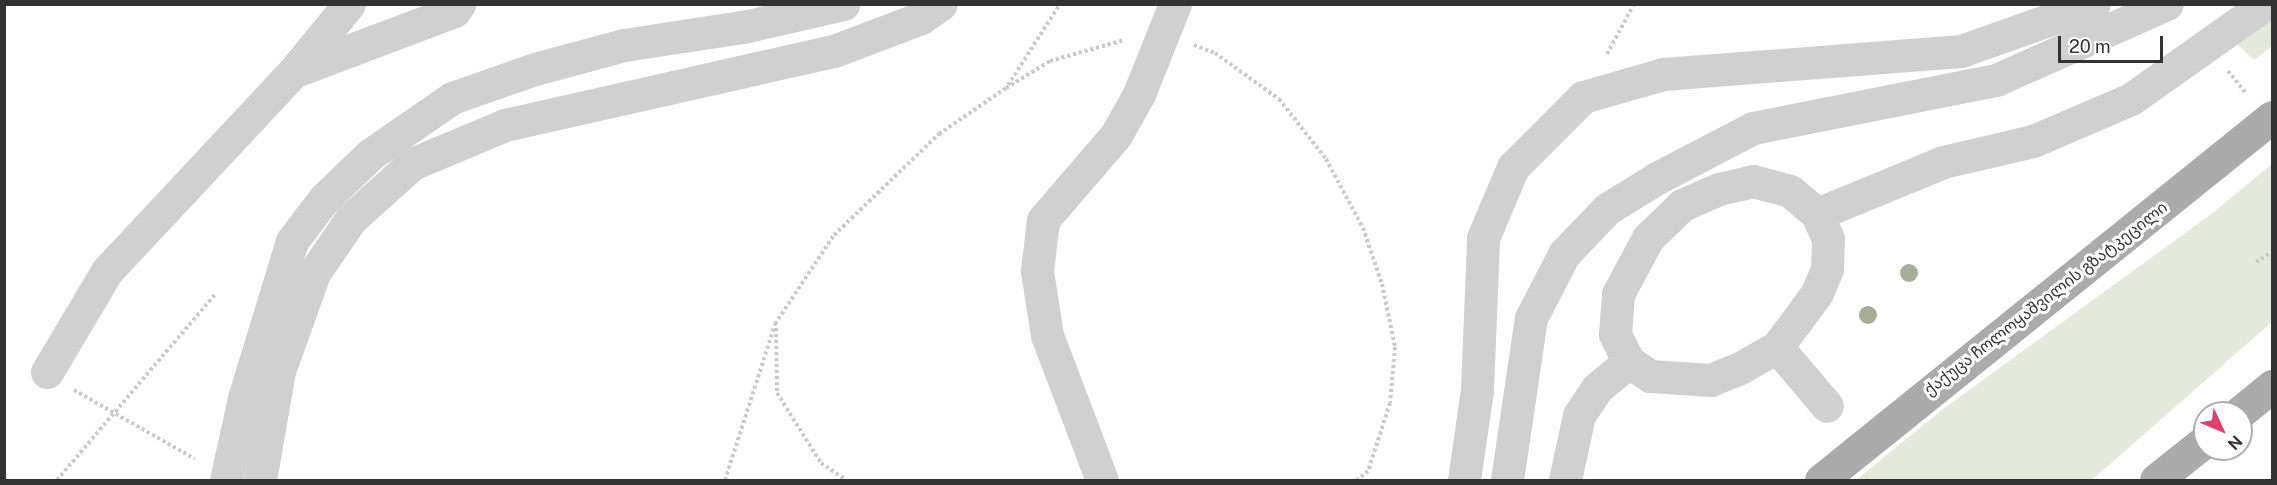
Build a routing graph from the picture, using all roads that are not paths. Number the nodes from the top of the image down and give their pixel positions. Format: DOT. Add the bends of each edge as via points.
graph roads {
  1 [pos="349,4"];
  2 [pos="459,4"];
  3 [pos="843,4"];
  4 [pos="941,4"];
  5 [pos="2094,4"];
  6 [pos="2167,4"];
  7 [pos="2265,4"];
  8 [pos="1169,19"];
  9 [pos="295,70"];
  10 [pos="2272,117"];
  11 [pos="1817,213"];
  12 [pos="1777,347"];
  13 [pos="1629,362"];
  14 [pos="47,372"];
  15 [pos="2272,386"];
  16 [pos="2253,402"];
  17 [pos="1827,406"];
  18 [pos="2193,451"];
  19 [pos="229,472"];
  20 [pos="260,480"];
  21 [pos="1102,480"];
  22 [pos="1464,480"];
  23 [pos="1507,480"];
  24 [pos="1565,480"];
  25 [pos="1821,480"];
  26 [pos="2156,480"];
  1 -- 9 [label="lane"];
  2 -- 9 [label="lane" via="454,11"];
  3 -- 19 [label="lane" via="748,26 624,45 535,69 452,98 371,154 324,199 292,241 244,398"];
  4 -- 20 [label="lane" via="921,18 834,51 505,124 412,164 351,219 314,273 279,371"];
  5 -- 22 [label="lane" via="1961,51 1663,74 1583,97 1513,167 1483,238 1477,390"];
  6 -- 23 [label="lane" via="1996,80 1753,128 1607,209 1564,254 1530,318"];
  7 -- 11 [label="lane" via="2131,99 2033,141 1943,162"];
  8 -- 21 [label="lane" via="1139,94 1116,135 1044,220 1037,271 1047,335"];
  9 -- 14 [label="lane" via="107,271"];
  10 -- 25 [label="main road, ქაქუცა ჩოლოყაშვილის გზატკეცილი"];
  11 -- 12 [label="lane" via="1827,238 1827,269 1799,322"];
  11 -- 13 [label="lane" via="1790,191 1753,181 1719,189 1682,205 1648,238 1618,294 1615,334"];
  12 -- 13 [label="lane" via="1711,381 1650,376"];
  12 -- 17 [label="lane"];
  13 -- 24 [label="lane" via="1597,388 1579,415"];
  15 -- 16 [label="main road"];
  18 -- 26 [label="main road"];
}
